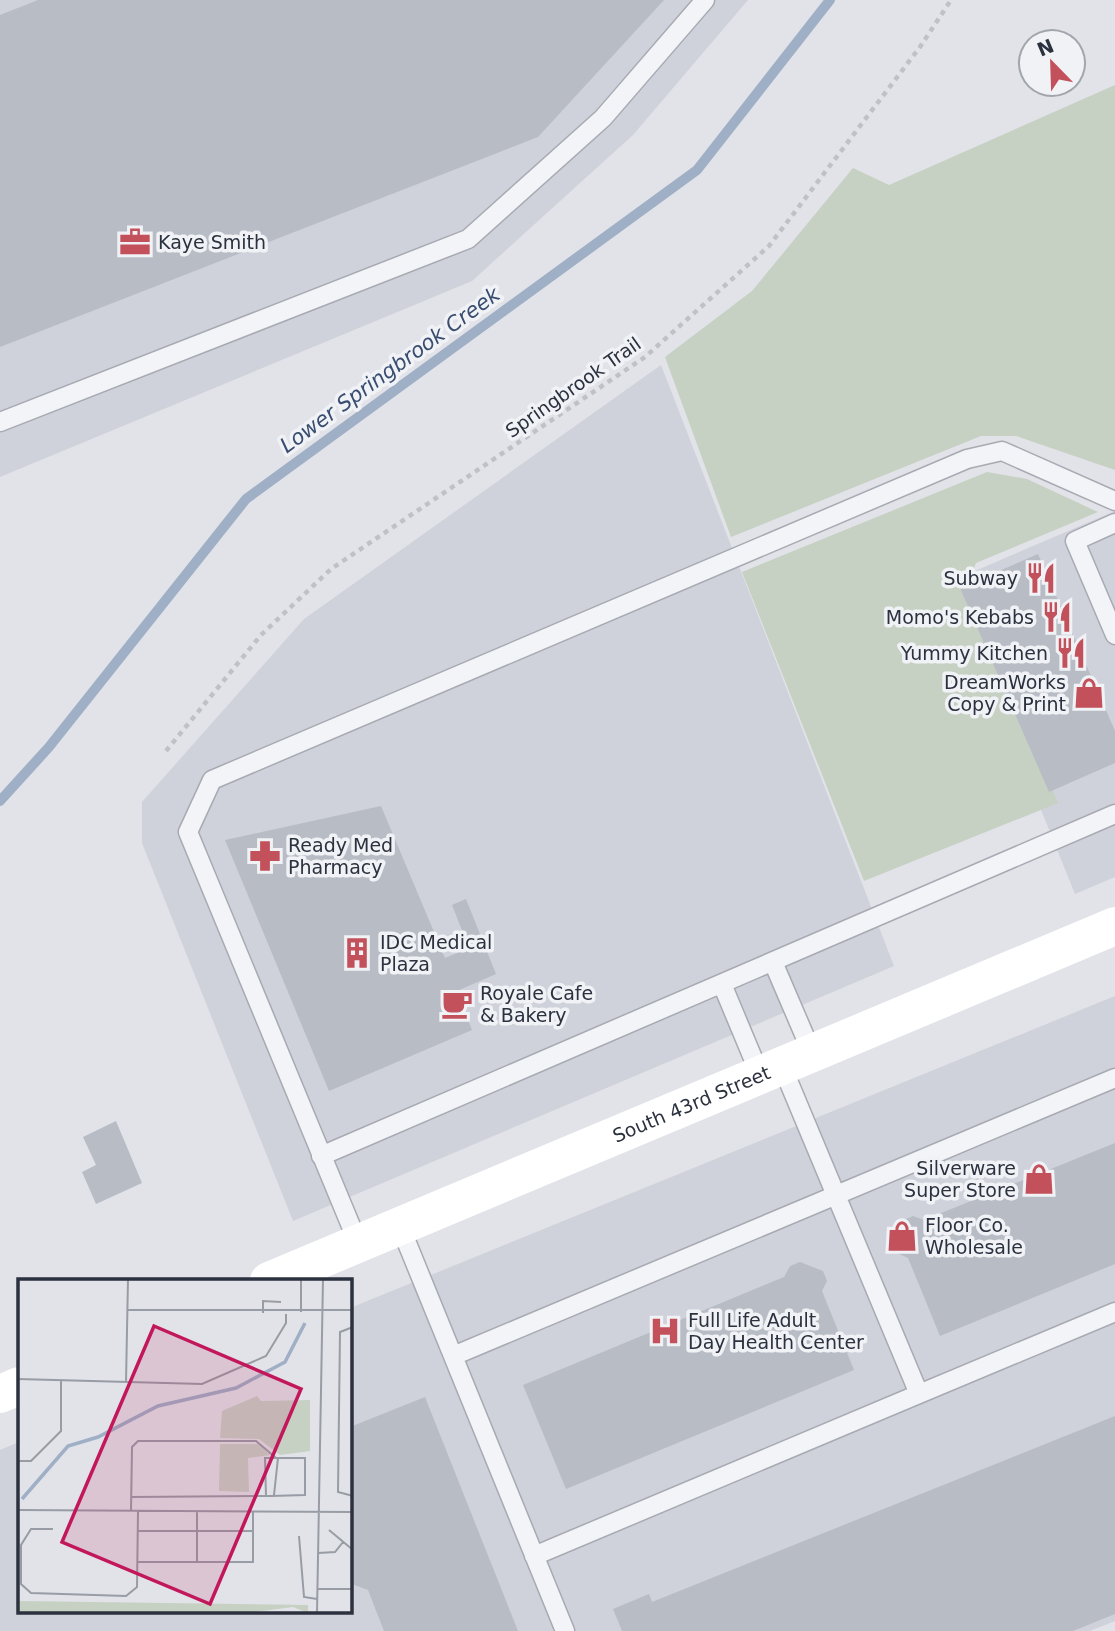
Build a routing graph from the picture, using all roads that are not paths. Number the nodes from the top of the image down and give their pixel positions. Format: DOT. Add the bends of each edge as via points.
graph roads {
  1 [pos="705,0"];
  2 [pos="0,422"];
  3 [pos="1115,501"];
  4 [pos="1115,523"];
  5 [pos="1115,635"];
  6 [pos="1115,814"];
  7 [pos="1115,926"];
  8 [pos="773,962"];
  9 [pos="722,984"];
  10 [pos="784,1065"];
  11 [pos="1115,1078"];
  12 [pos="321,1156"];
  13 [pos="836,1195"];
  14 [pos="400,1226"];
  15 [pos="358,1243"];
  16 [pos="274,1279"];
  17 [pos="1115,1312"];
  18 [pos="453,1356"];
  19 [pos="18,1386"];
  20 [pos="0,1394"];
  21 [pos="919,1394"];
  22 [pos="534,1556"];
  23 [pos="565,1631"];
  1 -- 2 [label="lane" via="603,118 468,239"];
  3 -- 12 [label="lane" via="1002,451 967,458 212,780 188,832"];
  4 -- 5 [label="lane" via="1074,541"];
  6 -- 8 [label="lane"];
  7 -- 10 [label="main road, South 43rd Street"];
  8 -- 9 [label="lane"];
  8 -- 10 [label="lane"];
  9 -- 10 [label="lane"];
  9 -- 12 [label="lane"];
  10 -- 13 [label="lane"];
  10 -- 14 [label="main road, South 43rd Street"];
  11 -- 13 [label="lane"];
  12 -- 15 [label="lane"];
  13 -- 18 [label="lane"];
  13 -- 21 [label="lane"];
  14 -- 15 [label="main road, South 43rd Street"];
  14 -- 18 [label="lane"];
  15 -- 16 [label="main road, South 43rd Street"];
  17 -- 21 [label="lane"];
  18 -- 22 [label="lane"];
  19 -- 20 [label="main road"];
  21 -- 22 [label="lane"];
  22 -- 23 [label="lane"];
}
